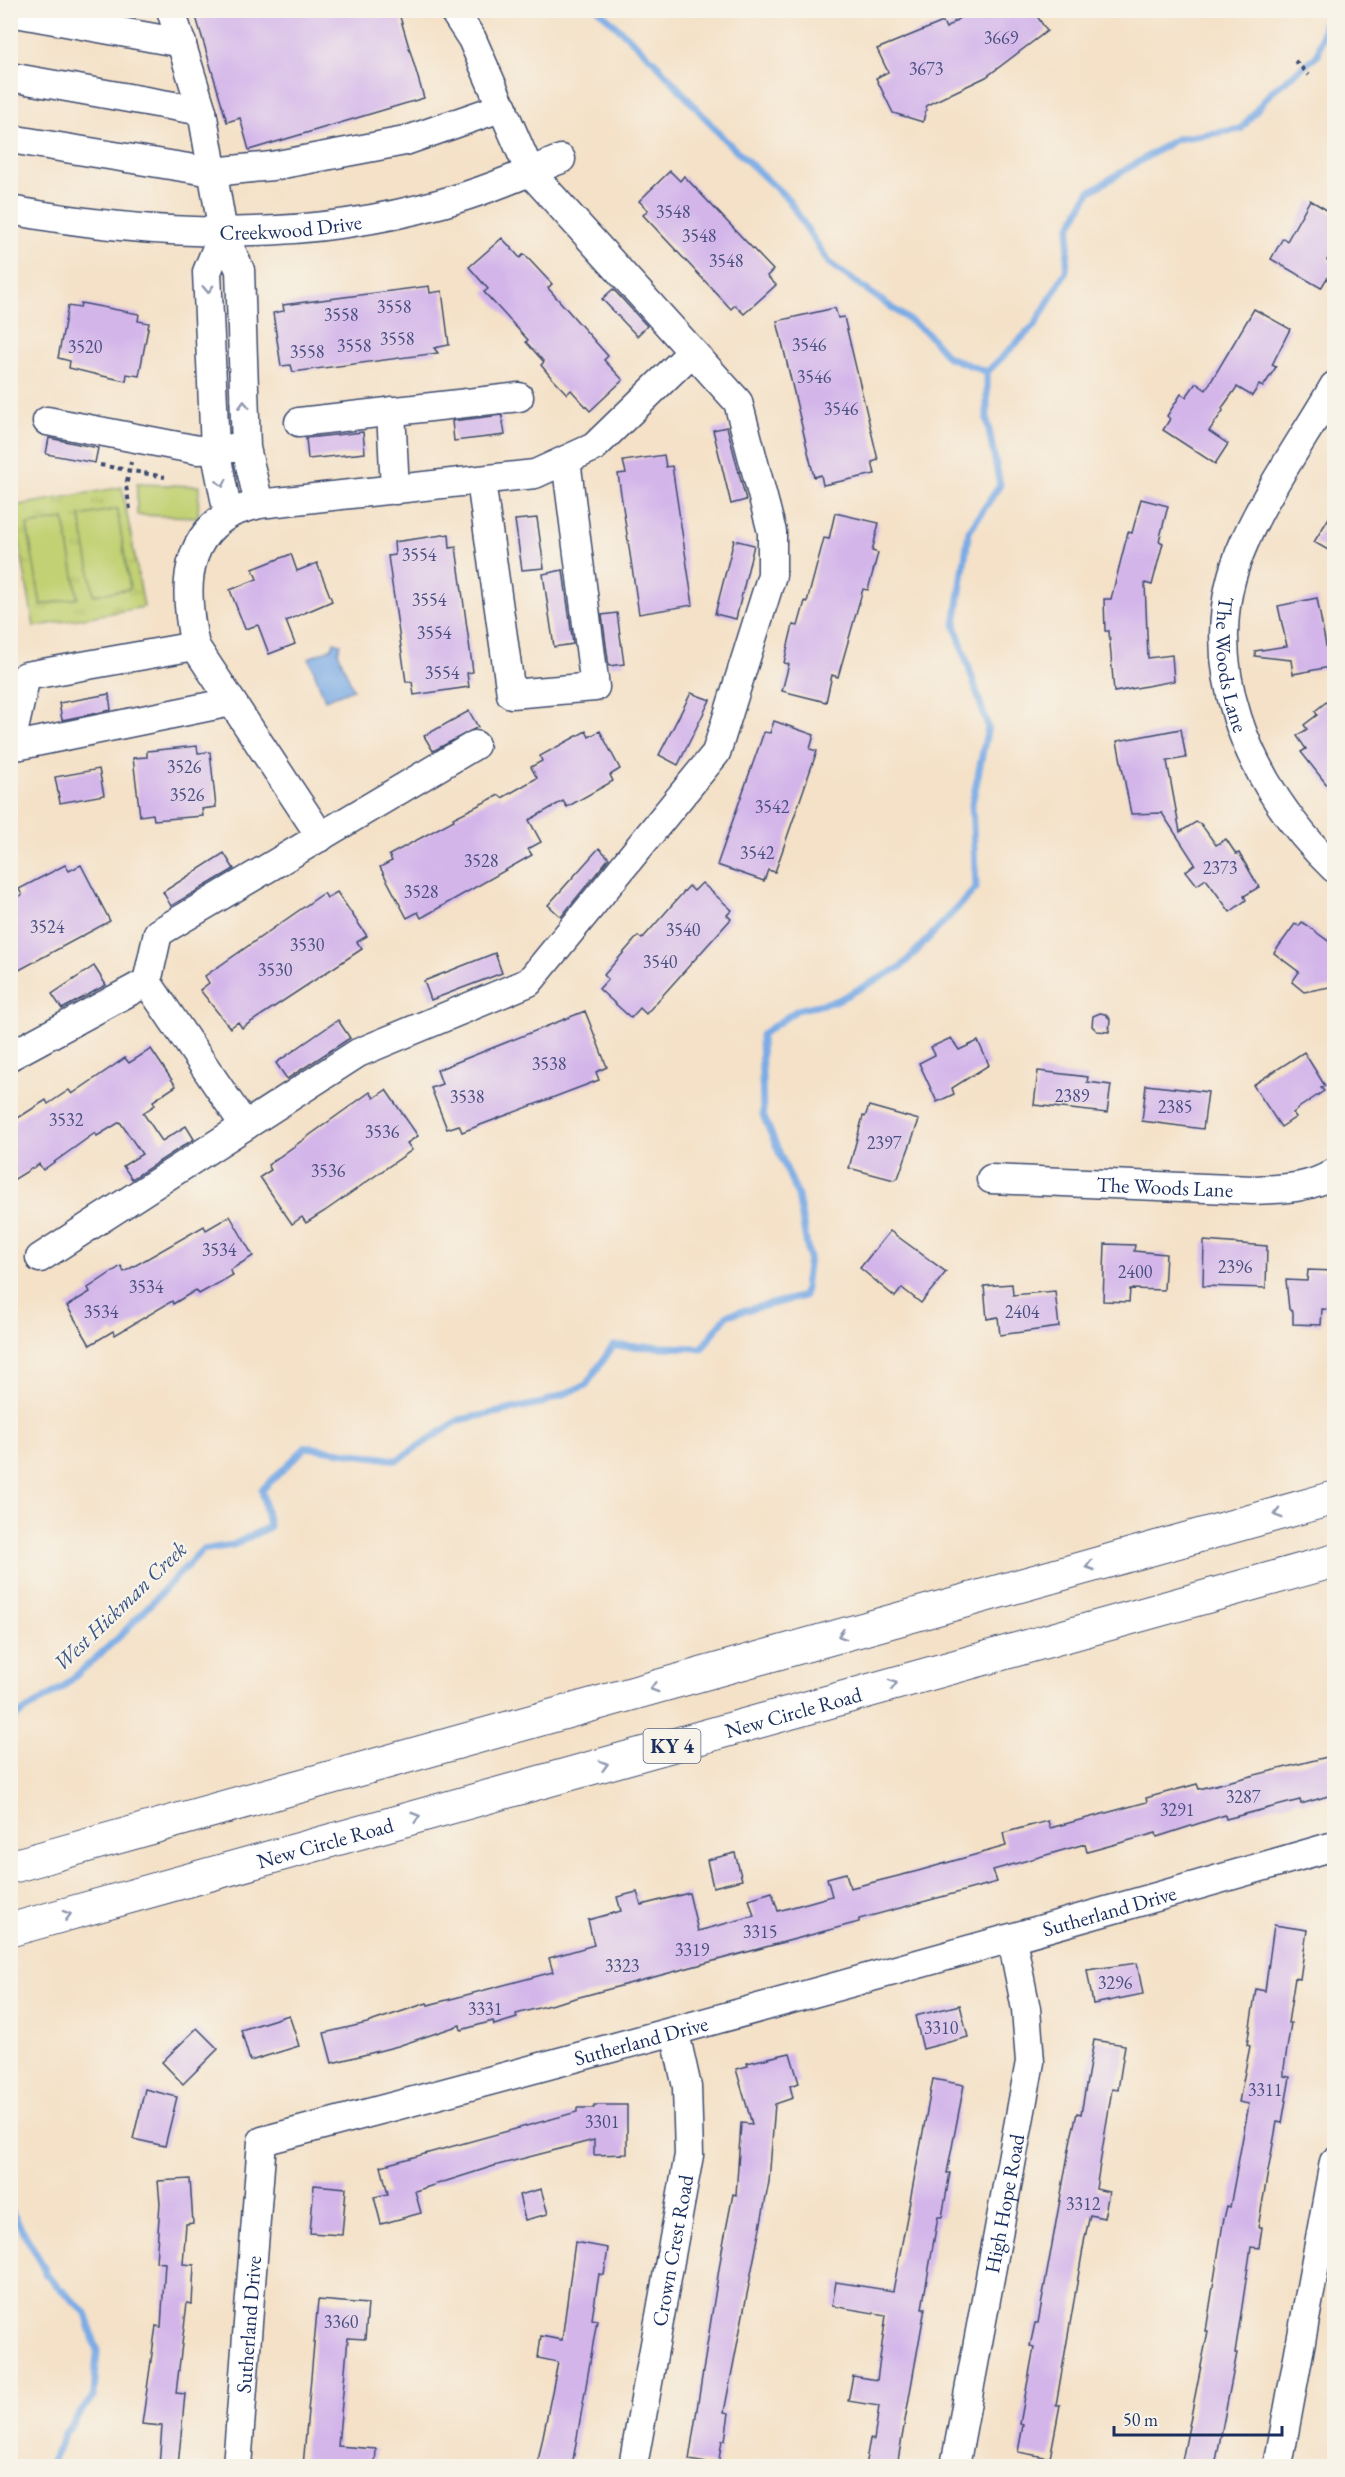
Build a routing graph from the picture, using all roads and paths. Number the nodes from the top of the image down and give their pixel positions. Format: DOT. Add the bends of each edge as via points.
graph roads {
  1 [pos="171,10"];
  2 [pos="453,10"];
  3 [pos="10,12"];
  4 [pos="182,43"];
  5 [pos="1295,61"];
  6 [pos="1309,75"];
  7 [pos="10,77"];
  8 [pos="503,107"];
  9 [pos="202,111"];
  10 [pos="10,139"];
  11 [pos="561,159"];
  12 [pos="213,172"];
  13 [pos="530,172"];
  14 [pos="10,210"];
  15 [pos="223,233"];
  16 [pos="692,352"];
  17 [pos="1335,386"];
  18 [pos="519,396"];
  19 [pos="391,411"];
  20 [pos="47,421"];
  21 [pos="299,422"];
  22 [pos="246,448"];
  23 [pos="215,449"];
  24 [pos="566,460"];
  25 [pos="100,465"];
  26 [pos="130,469"];
  27 [pos="165,477"];
  28 [pos="481,481"];
  29 [pos="395,490"];
  30 [pos="259,504"];
  31 [pos="130,509"];
  32 [pos="228,514"];
  33 [pos="195,646"];
  34 [pos="231,702"];
  35 [pos="475,745"];
  36 [pos="10,747"];
  37 [pos="321,837"];
  38 [pos="1335,868"];
  39 [pos="147,982"];
  40 [pos="10,1056"];
  41 [pos="245,1126"];
  42 [pos="1335,1173"];
  43 [pos="991,1179"];
  44 [pos="40,1258"];
  45 [pos="1335,1498"];
  46 [pos="1335,1561"];
  47 [pos="1335,1846"];
  48 [pos="10,1867"];
  49 [pos="10,1930"];
  50 [pos="1012,1939"];
  51 [pos="675,2032"];
  52 [pos="1335,2162"];
  53 [pos="237,2466"];
  54 [pos="633,2466"];
  55 [pos="955,2466"];
  56 [pos="1281,2466"];
  1 -- 4 [label="street"];
  2 -- 8 [label="street" via="472,39"];
  3 -- 4 [label="street"];
  4 -- 9 [label="street"];
  5 -- 6 [label="path"];
  7 -- 9 [label="street"];
  8 -- 12 [label="street" via="405,141 272,166"];
  8 -- 13 [label="street"];
  9 -- 12 [label="street"];
  10 -- 12 [label="street"];
  11 -- 13 [label="street, Creekwood Drive"];
  12 -- 15 [label="street"];
  13 -- 15 [label="street, Creekwood Drive" via="442,203 371,219 299,229"];
  13 -- 16 [label="street"];
  14 -- 15 [label="street, Creekwood Drive" via="123,228"];
  22 -- 15 [label="street, one-way" via="240,270"];
  15 -- 23 [label="street, one-way" via="207,272"];
  16 -- 24 [label="street" via="594,447"];
  16 -- 41 [label="street" via="738,402 772,532 772,574 716,753 528,982 358,1053"];
  17 -- 38 [label="street, The Woods Lane" via="1243,545 1231,581 1225,633 1231,696 1255,762 1293,823"];
  18 -- 19 [label="street"];
  19 -- 21 [label="street"];
  19 -- 29 [label="street"];
  20 -- 23 [label="street" via="198,450"];
  22 -- 23 [label="street"];
  22 -- 30 [label="street"];
  23 -- 32 [label="street, one-way"];
  24 -- 28 [label="street" via="535,474"];
  24 -- 28 [label="street" via="595,687 511,694"];
  25 -- 26 [label="path"];
  26 -- 27 [label="path"];
  26 -- 31 [label="path" via="126,486"];
  28 -- 29 [label="street"];
  29 -- 30 [label="street"];
  30 -- 32 [label="street"];
  32 -- 33 [label="street" via="208,533 192,560 187,609"];
  33 -- 34 [label="street"];
  33 -- 36 [label="street" via="26,676"];
  34 -- 36 [label="street"];
  34 -- 37 [label="street"];
  35 -- 37 [label="street"];
  37 -- 39 [label="street" via="158,933"];
  39 -- 40 [label="street"];
  39 -- 41 [label="street"];
  41 -- 44 [label="street"];
  42 -- 43 [label="street, The Woods Lane" via="1293,1188 1253,1190"];
  45 -- 48 [label="highway, one-way"];
  49 -- 46 [label="highway, New Circle Road / KY 4, one-way"];
  47 -- 50 [label="street, Sutherland Drive"];
  50 -- 51 [label="street, Sutherland Drive"];
  50 -- 55 [label="street, High Hope Road" via="1026,2009 1030,2062"];
  51 -- 53 [label="street, Sutherland Drive" via="262,2141"];
  51 -- 54 [label="street, Crown Crest Road" via="687,2087 689,2155"];
  52 -- 56 [label="street"];
}
